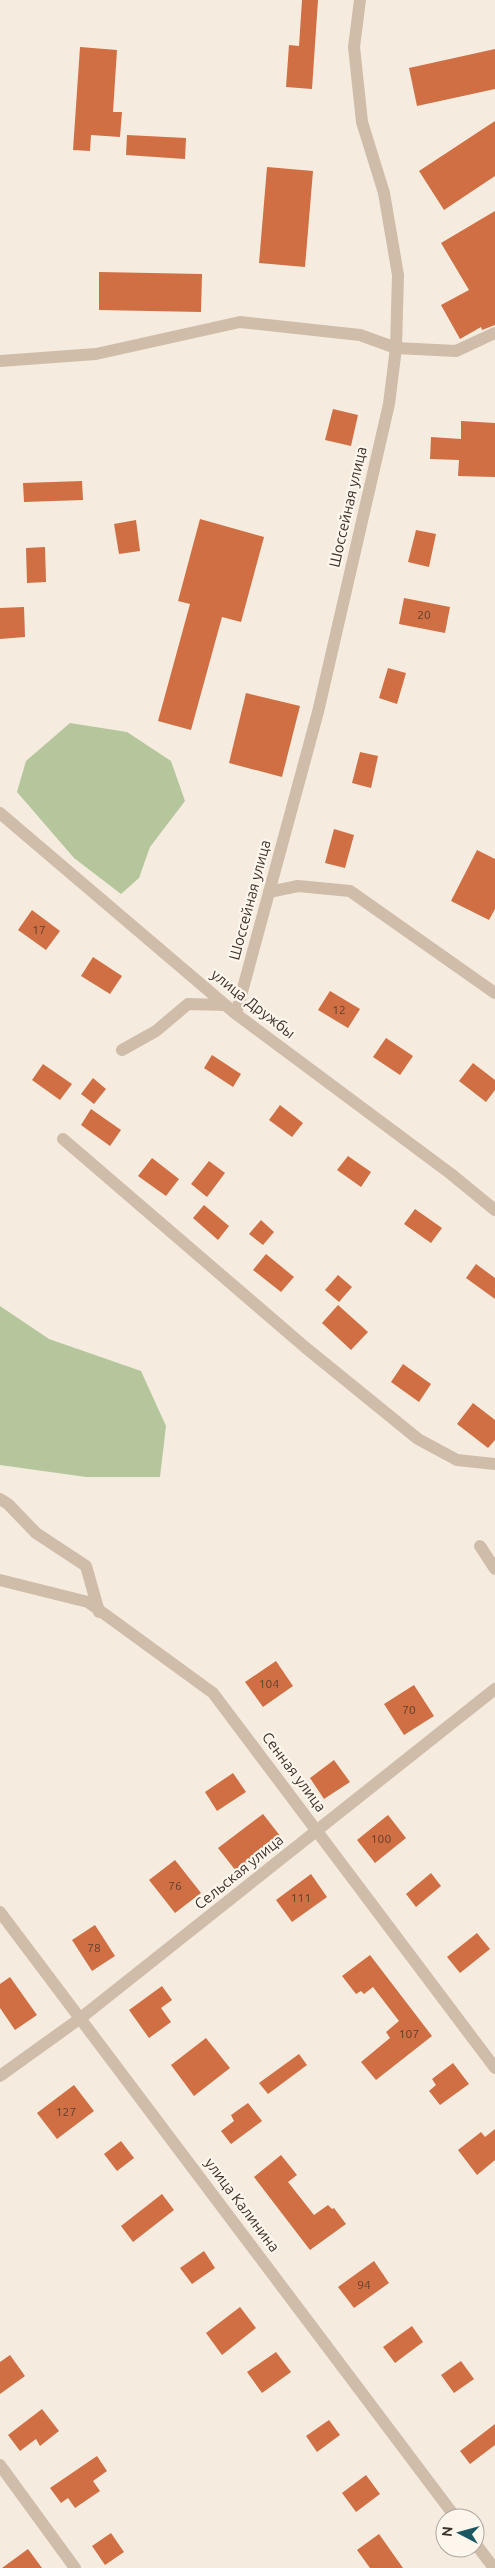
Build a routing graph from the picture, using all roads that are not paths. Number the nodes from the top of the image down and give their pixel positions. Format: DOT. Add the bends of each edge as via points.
graph roads {
  1 [pos="360,0"];
  2 [pos="495,333"];
  3 [pos="396,348"];
  4 [pos="0,361"];
  5 [pos="0,813"];
  6 [pos="269,892"];
  7 [pos="495,993"];
  8 [pos="225,1005"];
  9 [pos="236,1014"];
  10 [pos="122,1050"];
  11 [pos="63,1139"];
  12 [pos="495,1210"];
  13 [pos="495,1464"];
  14 [pos="0,1499"];
  15 [pos="480,1546"];
  16 [pos="495,1569"];
  17 [pos="0,1580"];
  18 [pos="99,1612"];
  19 [pos="495,1689"];
  20 [pos="317,1830"];
  21 [pos="0,1912"];
  22 [pos="82,2017"];
  23 [pos="495,2068"];
  24 [pos="0,2076"];
  25 [pos="0,2465"];
  26 [pos="449,2508"];
  27 [pos="485,2556"];
  28 [pos="75,2568"];
  29 [pos="494,2568"];
  1 -- 3 [label="street, Шоссейная улица" via="354,47 362,122 384,193 398,276"];
  2 -- 3 [label="street" via="456,352"];
  3 -- 4 [label="street" via="360,335 240,322 96,354"];
  3 -- 6 [label="street, Шоссейная улица" via="389,404 318,712"];
  5 -- 8 [label="street, улица Дружбы"];
  6 -- 7 [label="street" via="298,886 350,891"];
  6 -- 9 [label="street, Шоссейная улица"];
  8 -- 9 [label="street, улица Дружбы"];
  8 -- 10 [label="street" via="188,1004 156,1031"];
  9 -- 12 [label="street, улица Дружбы"];
  11 -- 13 [label="street" via="306,1348 418,1439 457,1460"];
  14 -- 18 [label="street" via="36,1533 86,1566"];
  15 -- 16 [label="street"];
  17 -- 18 [label="street, Сенная улица" via="88,1602"];
  18 -- 20 [label="street, Сенная улица" via="213,1694"];
  19 -- 20 [label="street, Сельская улица"];
  20 -- 22 [label="street, Сельская улица"];
  20 -- 23 [label="street, Сенная улица"];
  21 -- 22 [label="street, улица Калинина"];
  22 -- 24 [label="street, Сельская улица"];
  22 -- 26 [label="street, улица Калинина"];
  25 -- 28 [label="street"];
  27 -- 29 [label="street"];
}
